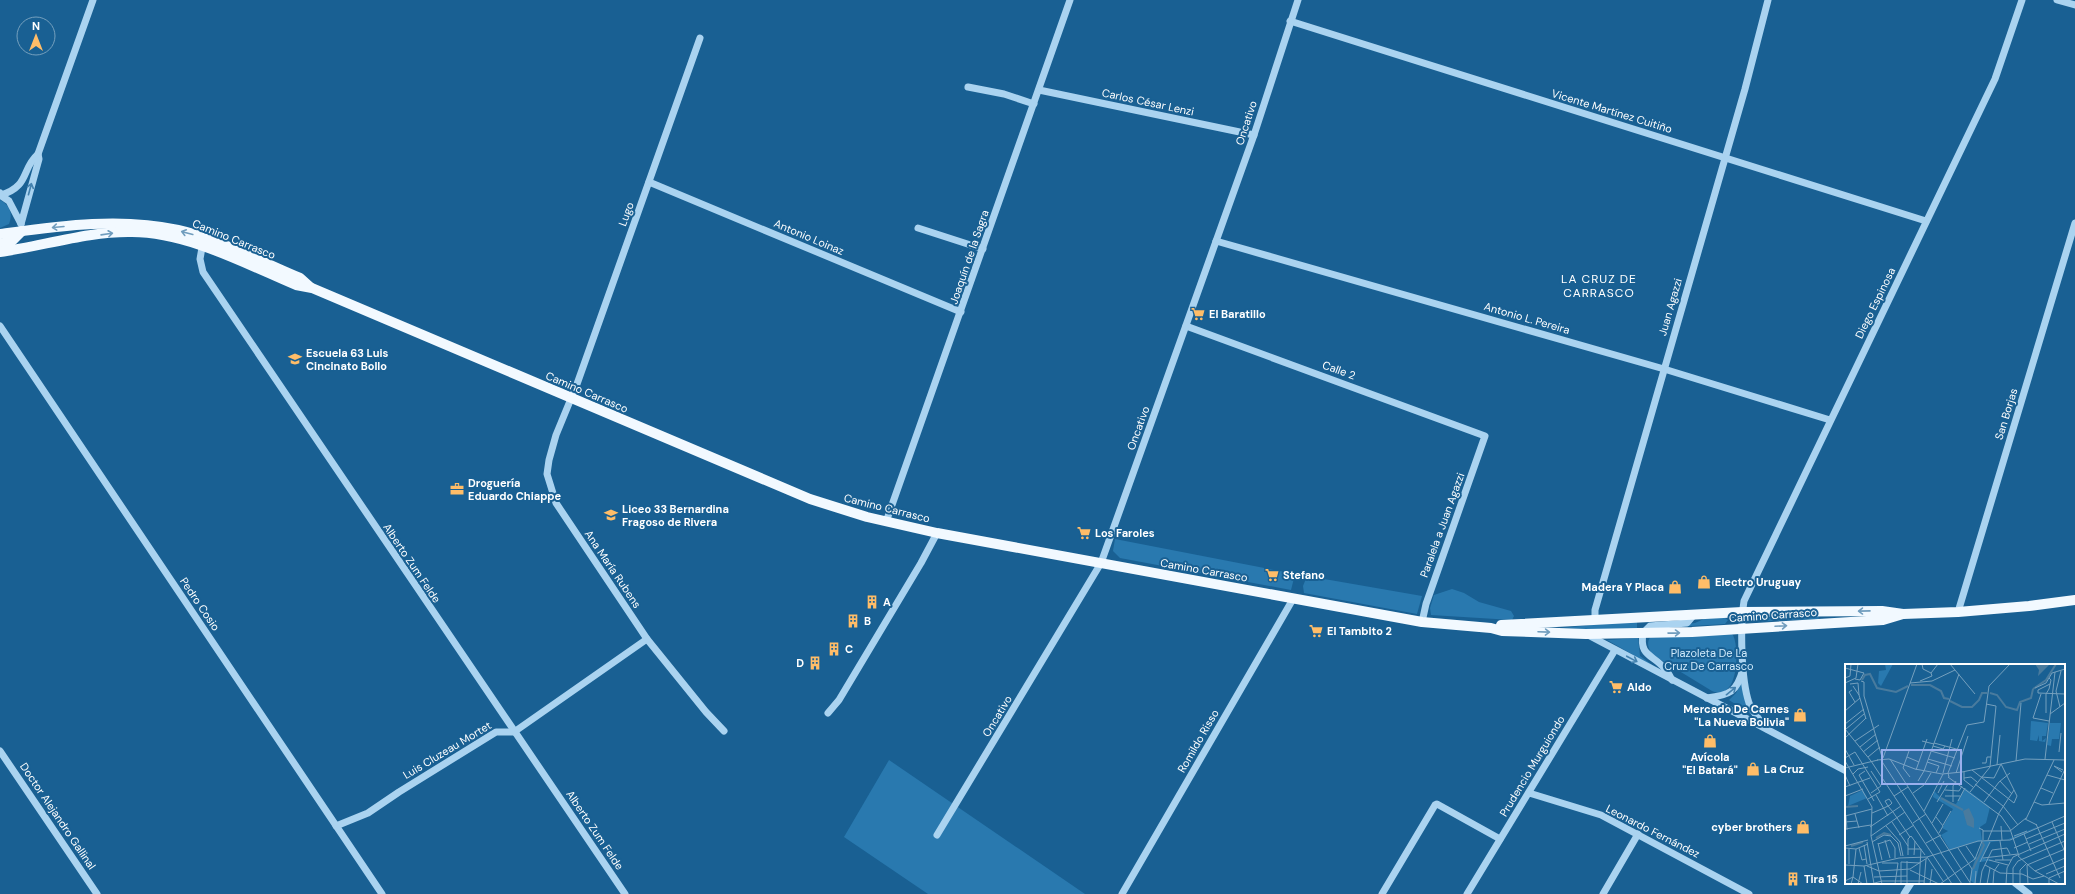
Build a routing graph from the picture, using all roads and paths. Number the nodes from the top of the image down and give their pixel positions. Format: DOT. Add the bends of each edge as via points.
graph roads {
  1 [pos="93,0"];
  2 [pos="1070,0"];
  3 [pos="1298,0"];
  4 [pos="1768,0"];
  5 [pos="2022,0"];
  6 [pos="2057,0"];
  7 [pos="2075,5"];
  8 [pos="1290,21"];
  9 [pos="700,38"];
  10 [pos="968,87"];
  11 [pos="1039,90"];
  12 [pos="1034,104"];
  13 [pos="1254,135"];
  14 [pos="38,154"];
  15 [pos="1724,158"];
  16 [pos="649,182"];
  17 [pos="0,194"];
  18 [pos="1926,222"];
  19 [pos="2075,223"];
  20 [pos="21,227"];
  21 [pos="918,228"];
  22 [pos="0,234"];
  23 [pos="1216,241"];
  24 [pos="203,242"];
  25 [pos="0,244"];
  26 [pos="983,249"];
  27 [pos="0,252"];
  28 [pos="961,312"];
  29 [pos="0,326"];
  30 [pos="1186,326"];
  31 [pos="1664,369"];
  32 [pos="571,398"];
  33 [pos="1830,420"];
  34 [pos="1485,436"];
  35 [pos="886,522"];
  36 [pos="937,533"];
  37 [pos="1101,563"];
  38 [pos="1293,599"];
  39 [pos="2075,600"];
  40 [pos="1742,612"];
  41 [pos="1958,612"];
  42 [pos="1903,614"];
  43 [pos="1693,616"];
  44 [pos="1595,620"];
  45 [pos="1422,622"];
  46 [pos="1491,628"];
  47 [pos="1742,628"];
  48 [pos="1643,633"];
  49 [pos="1586,634"];
  50 [pos="647,639"];
  51 [pos="1615,650"];
  52 [pos="1744,669"];
  53 [pos="1672,680"];
  54 [pos="1707,698"];
  55 [pos="828,714"];
  56 [pos="1766,729"];
  57 [pos="724,731"];
  58 [pos="514,732"];
  59 [pos="0,750"];
  60 [pos="1845,770"];
  61 [pos="1529,793"];
  62 [pos="336,826"];
  63 [pos="1638,834"];
  64 [pos="937,835"];
  65 [pos="1500,838"];
  66 [pos="1910,884"];
  67 [pos="2016,884"];
  68 [pos="1740,892"];
  69 [pos="97,894"];
  70 [pos="382,894"];
  71 [pos="625,894"];
  72 [pos="1122,894"];
  73 [pos="1382,894"];
  74 [pos="1467,894"];
  75 [pos="1603,894"];
  76 [pos="1749,894"];
  77 [pos="1904,894"];
  78 [pos="2030,894"];
  1 -- 14 [label="street"];
  2 -- 11 [label="street, Joaquín de la Sagra"];
  3 -- 8 [label="street, Oncativo"];
  4 -- 15 [label="street, Juan Agazzi"];
  5 -- 18 [label="street, Diego Espinosa" via="1995,80"];
  6 -- 7 [label="street"];
  8 -- 13 [label="street, Oncativo"];
  8 -- 15 [label="street, Vicente Martínez Cuitiño"];
  9 -- 16 [label="street, Lugo"];
  10 -- 12 [label="street" via="1004,94"];
  11 -- 12 [label="street, Joaquín de la Sagra"];
  11 -- 13 [label="street, Carlos César Lenzi"];
  12 -- 26 [label="street, Joaquín de la Sagra"];
  13 -- 23 [label="street, Oncativo"];
  14 -- 17 [label="street" via="21,182 11,192"];
  20 -- 14 [label="street, one-way"];
  15 -- 18 [label="street, Vicente Martínez Cuitiño"];
  15 -- 31 [label="street, Juan Agazzi"];
  16 -- 28 [label="street, Antonio Loinaz"];
  16 -- 32 [label="street, Lugo"];
  17 -- 20 [label="street" via="12,205"];
  18 -- 33 [label="street, Diego Espinosa"];
  19 -- 41 [label="street, San Borjas"];
  20 -- 22 [label="main road, Camino Carrasco"];
  24 -- 20 [label="main road, Camino Carrasco, one-way" via="179,230 129,223"];
  20 -- 25 [label="main road" via="12,240"];
  21 -- 26 [label="street"];
  23 -- 30 [label="street, Oncativo"];
  23 -- 31 [label="street, Antonio L. Pereira"];
  27 -- 24 [label="main road, Camino Carrasco, one-way" via="101,234 134,232"];
  24 -- 32 [label="main road, Camino Carrasco" via="300,278 312,288"];
  24 -- 58 [label="street, Alberto Zum Felde" via="200,259 203,272"];
  26 -- 28 [label="street, Joaquín de la Sagra"];
  28 -- 35 [label="street, Joaquín de la Sagra"];
  29 -- 62 [label="street, Pedro Cosio"];
  30 -- 34 [label="street, Calle 2"];
  30 -- 37 [label="street, Oncativo"];
  31 -- 33 [label="street, Antonio L. Pereira"];
  31 -- 44 [label="street, Juan Agazzi" via="1595,610"];
  32 -- 35 [label="main road, Camino Carrasco" via="810,499"];
  32 -- 50 [label="street, Ana María Rubens" via="548,460 551,490 565,519"];
  33 -- 40 [label="street, Diego Espinosa" via="1744,600"];
  34 -- 45 [label="street, Paralela a Juan Agazzi"];
  35 -- 36 [label="main road, Camino Carrasco"];
  36 -- 37 [label="main road, Camino Carrasco"];
  36 -- 55 [label="street" via="839,700"];
  37 -- 38 [label="main road, Camino Carrasco"];
  37 -- 64 [label="street, Oncativo"];
  38 -- 45 [label="main road, Camino Carrasco"];
  38 -- 72 [label="street, Romildo Risso"];
  39 -- 41 [label="main road, Camino Carrasco"];
  42 -- 40 [label="main road, Camino Carrasco, one-way" via="1882,611"];
  40 -- 43 [label="main road, Camino Carrasco"];
  40 -- 47 [label="street, Diego Espinosa"];
  41 -- 42 [label="main road, Camino Carrasco"];
  47 -- 42 [label="main road, Camino Carrasco, one-way" via="1883,620"];
  43 -- 44 [label="main road, Camino Carrasco"];
  43 -- 48 [label="street, Camino Carrasco" via="1687,623 1650,626"];
  44 -- 46 [label="main road, Camino Carrasco" via="1502,624"];
  45 -- 46 [label="main road, Camino Carrasco"];
  46 -- 49 [label="main road, Camino Carrasco, one-way" via="1502,631"];
  48 -- 47 [label="main road, Camino Carrasco, one-way"];
  47 -- 52 [label="street, Diego Espinosa"];
  48 -- 49 [label="main road, Camino Carrasco"];
  48 -- 53 [label="street" via="1642,645 1645,652 1665,668"];
  49 -- 51 [label="street"];
  50 -- 57 [label="street, Ana María Rubens"];
  50 -- 58 [label="street"];
  51 -- 53 [label="street, one-way"];
  51 -- 61 [label="street, Prudencio Murguiondo"];
  54 -- 52 [label="street, one-way" via="1730,693 1739,682"];
  52 -- 56 [label="street, Diego Espinosa" via="1750,704"];
  53 -- 54 [label="street"];
  54 -- 56 [label="street"];
  56 -- 60 [label="street"];
  58 -- 62 [label="street, Luis Cluzeau Mortet" via="496,732 368,813"];
  58 -- 71 [label="street, Alberto Zum Felde"];
  59 -- 69 [label="street, Doctor Alejandro Gallinal"];
  61 -- 63 [label="street, Leonardo Fernández" via="1601,815"];
  61 -- 65 [label="street, Prudencio Murguiondo"];
  62 -- 70 [label="street, Pedro Cosio"];
  63 -- 68 [label="street, Leonardo Fernández"];
  63 -- 75 [label="street"];
  65 -- 73 [label="street" via="1440,804 1435,805"];
  65 -- 74 [label="street, Prudencio Murguiondo"];
  66 -- 77 [label="street"];
  67 -- 78 [label="street"];
  68 -- 76 [label="street"];
}
